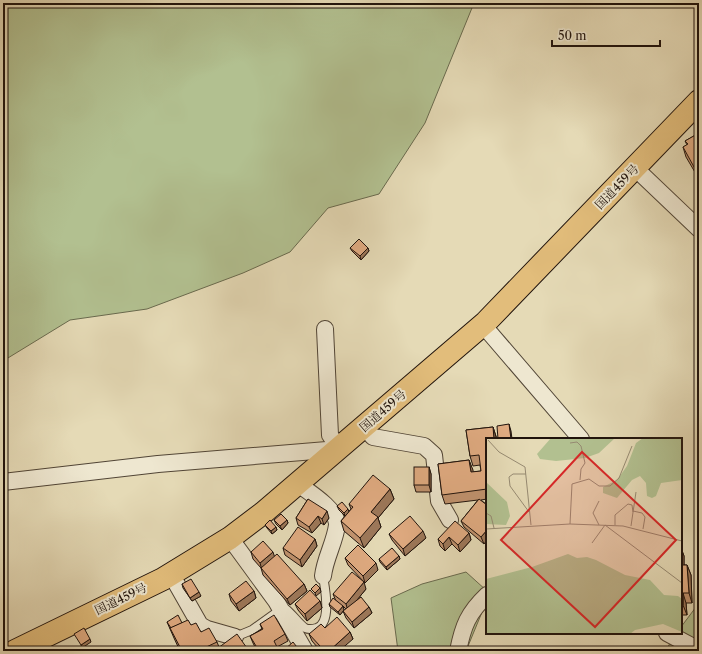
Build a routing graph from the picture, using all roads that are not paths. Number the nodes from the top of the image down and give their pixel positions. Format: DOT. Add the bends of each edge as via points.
graph roads {
  1 [pos="699,101"];
  2 [pos="635,168"];
  3 [pos="692,217"];
  4 [pos="699,229"];
  5 [pos="483,324"];
  6 [pos="325,329"];
  7 [pos="364,427"];
  8 [pos="579,438"];
  9 [pos="339,449"];
  10 [pos="3,482"];
  11 [pos="298,484"];
  12 [pos="450,520"];
  13 [pos="230,538"];
  14 [pos="171,574"];
  15 [pos="323,576"];
  16 [pos="486,597"];
  17 [pos="278,606"];
  18 [pos="669,634"];
  19 [pos="235,637"];
  20 [pos="28,648"];
  21 [pos="699,650"];
  22 [pos="305,651"];
  23 [pos="458,651"];
  1 -- 2 [label="highway, 国道459号"];
  2 -- 3 [label="street"];
  2 -- 5 [label="highway, 国道459号"];
  3 -- 4 [label="street"];
  5 -- 7 [label="highway, 国道459号"];
  5 -- 8 [label="street"];
  6 -- 9 [label="street" via="330,435"];
  7 -- 9 [label="highway, 国道459号"];
  7 -- 12 [label="street" via="373,437 424,446 430,450 434,455 439,502"];
  9 -- 10 [label="street" via="158,464"];
  9 -- 11 [label="highway, 国道459号"];
  11 -- 13 [label="highway, 国道459号"];
  11 -- 15 [label="street" via="328,507 337,524"];
  13 -- 14 [label="highway, 国道459号"];
  13 -- 17 [label="street"];
  14 -- 19 [label="street" via="200,624 207,629"];
  14 -- 20 [label="highway, 国道459号"];
  15 -- 17 [label="lane" via="327,596 325,620 320,627 311,630 304,628 288,611"];
  16 -- 23 [label="street" via="464,624"];
  17 -- 19 [label="lane" via="252,630"];
  17 -- 22 [label="street"];
  18 -- 21 [label="street"];
}
